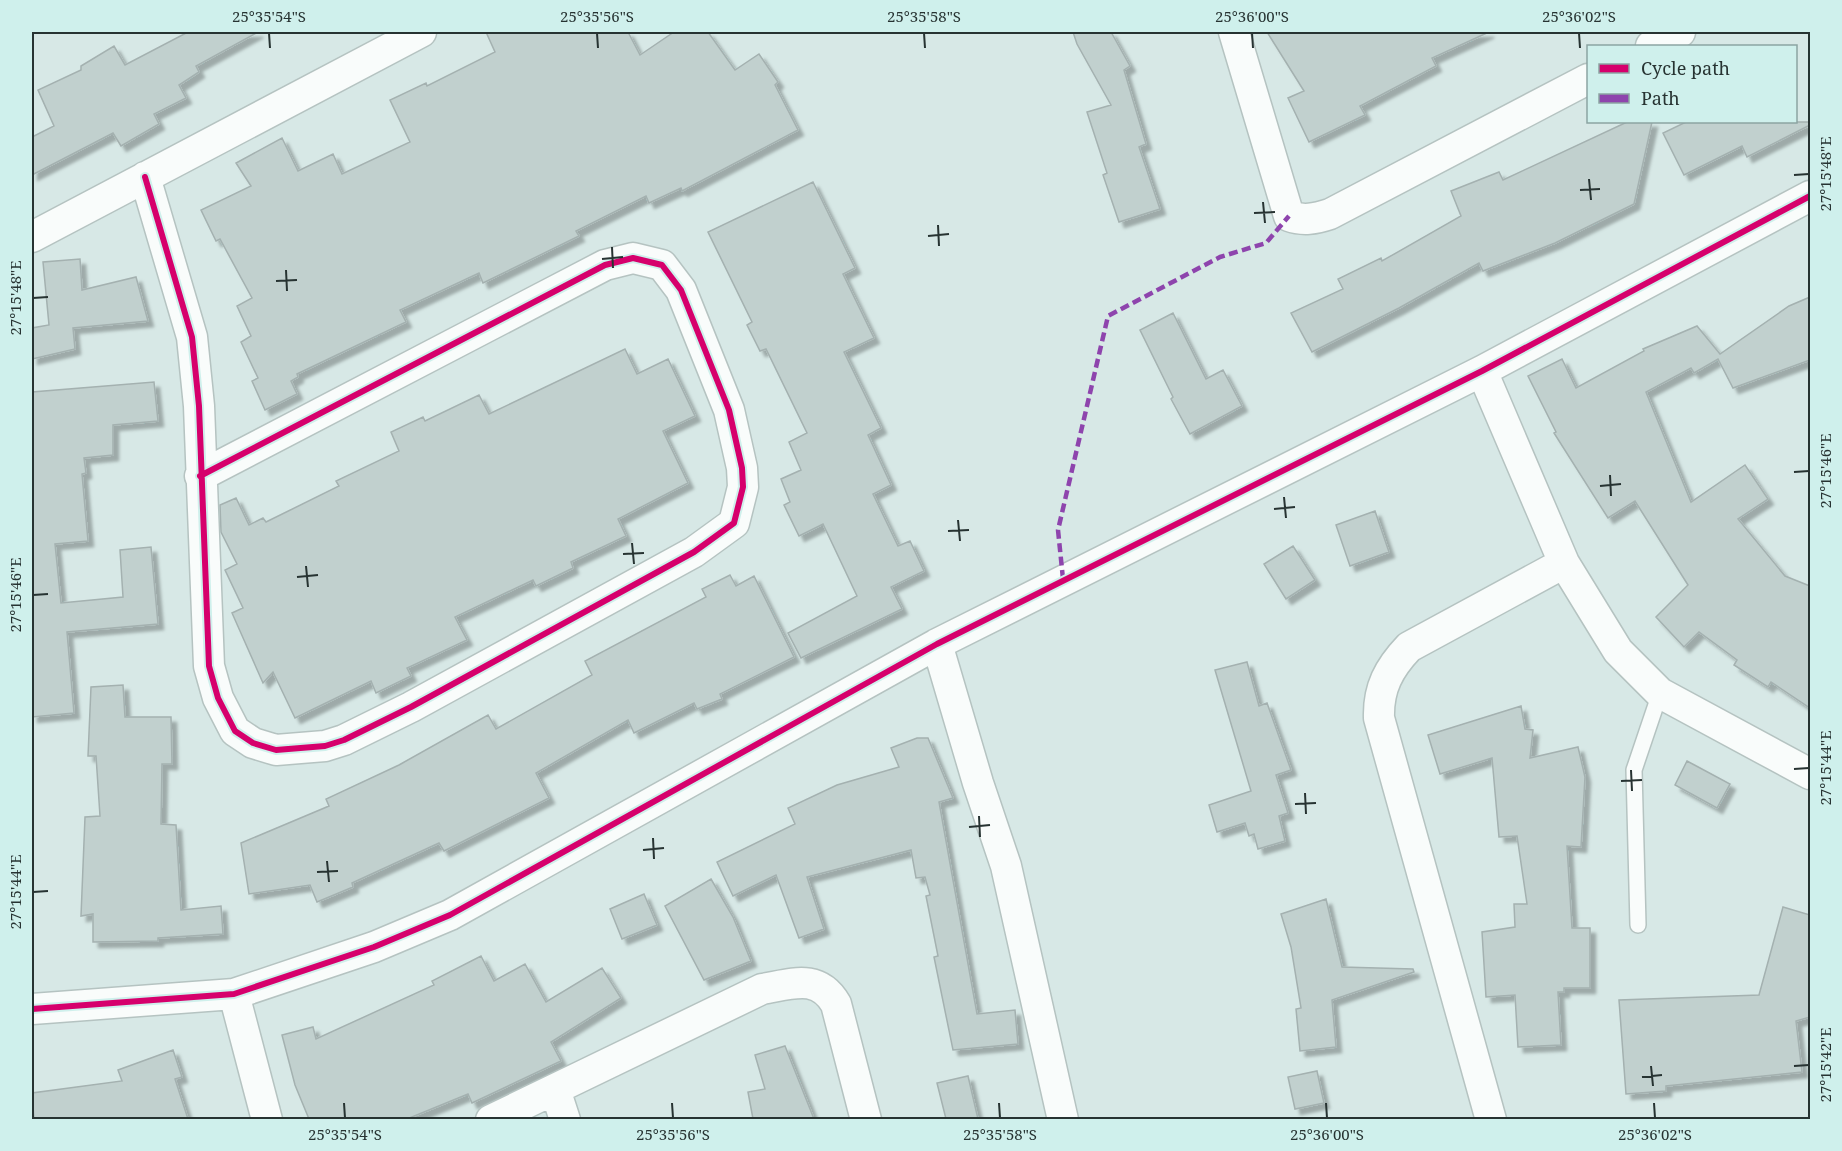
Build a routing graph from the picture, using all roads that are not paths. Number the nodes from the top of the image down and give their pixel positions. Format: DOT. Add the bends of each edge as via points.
graph roads {
  1 [pos="421,32"];
  2 [pos="1234,32"];
  3 [pos="1680,32"];
  4 [pos="1653,45"];
  5 [pos="1587,80"];
  6 [pos="145,177"];
  7 [pos="1810,196"];
  8 [pos="32,237"];
  9 [pos="1482,371"];
  10 [pos="200,476"];
  11 [pos="1564,563"];
  12 [pos="937,644"];
  13 [pos="1660,693"];
  14 [pos="1810,774"];
  15 [pos="1638,925"];
  16 [pos="234,994"];
  17 [pos="32,1009"];
  18 [pos="555,1089"];
  19 [pos="267,1119"];
  20 [pos="491,1119"];
  21 [pos="565,1119"];
  22 [pos="866,1119"];
  23 [pos="1063,1119"];
  24 [pos="1491,1119"];
  1 -- 6 [label="street"];
  2 -- 5 [label="street" via="1288,216 1296,218 1330,214"];
  3 -- 4 [label="street"];
  6 -- 8 [label="street"];
  6 -- 10 [label="street" via="192,337 199,406"];
  7 -- 9 [label="street"];
  9 -- 11 [label="street"];
  9 -- 12 [label="street"];
  10 -- 10 [label="street" via="209,666 218,698 235,731 253,743 276,750 325,746 344,740 694,552 734,523 743,487 740,450 729,410 681,290 663,265 633,258 605,265"];
  11 -- 13 [label="street" via="1618,651"];
  11 -- 24 [label="street" via="1409,646 1390,667 1378,702 1379,718"];
  12 -- 16 [label="street" via="450,915 374,947"];
  12 -- 23 [label="street" via="1006,866"];
  13 -- 14 [label="street"];
  13 -- 15 [label="lane" via="1634,770"];
  16 -- 17 [label="street"];
  16 -- 19 [label="street"];
  18 -- 20 [label="street"];
  18 -- 21 [label="street"];
  18 -- 22 [label="street" via="762,990 792,984 817,985 826,988 836,1004"];
}
